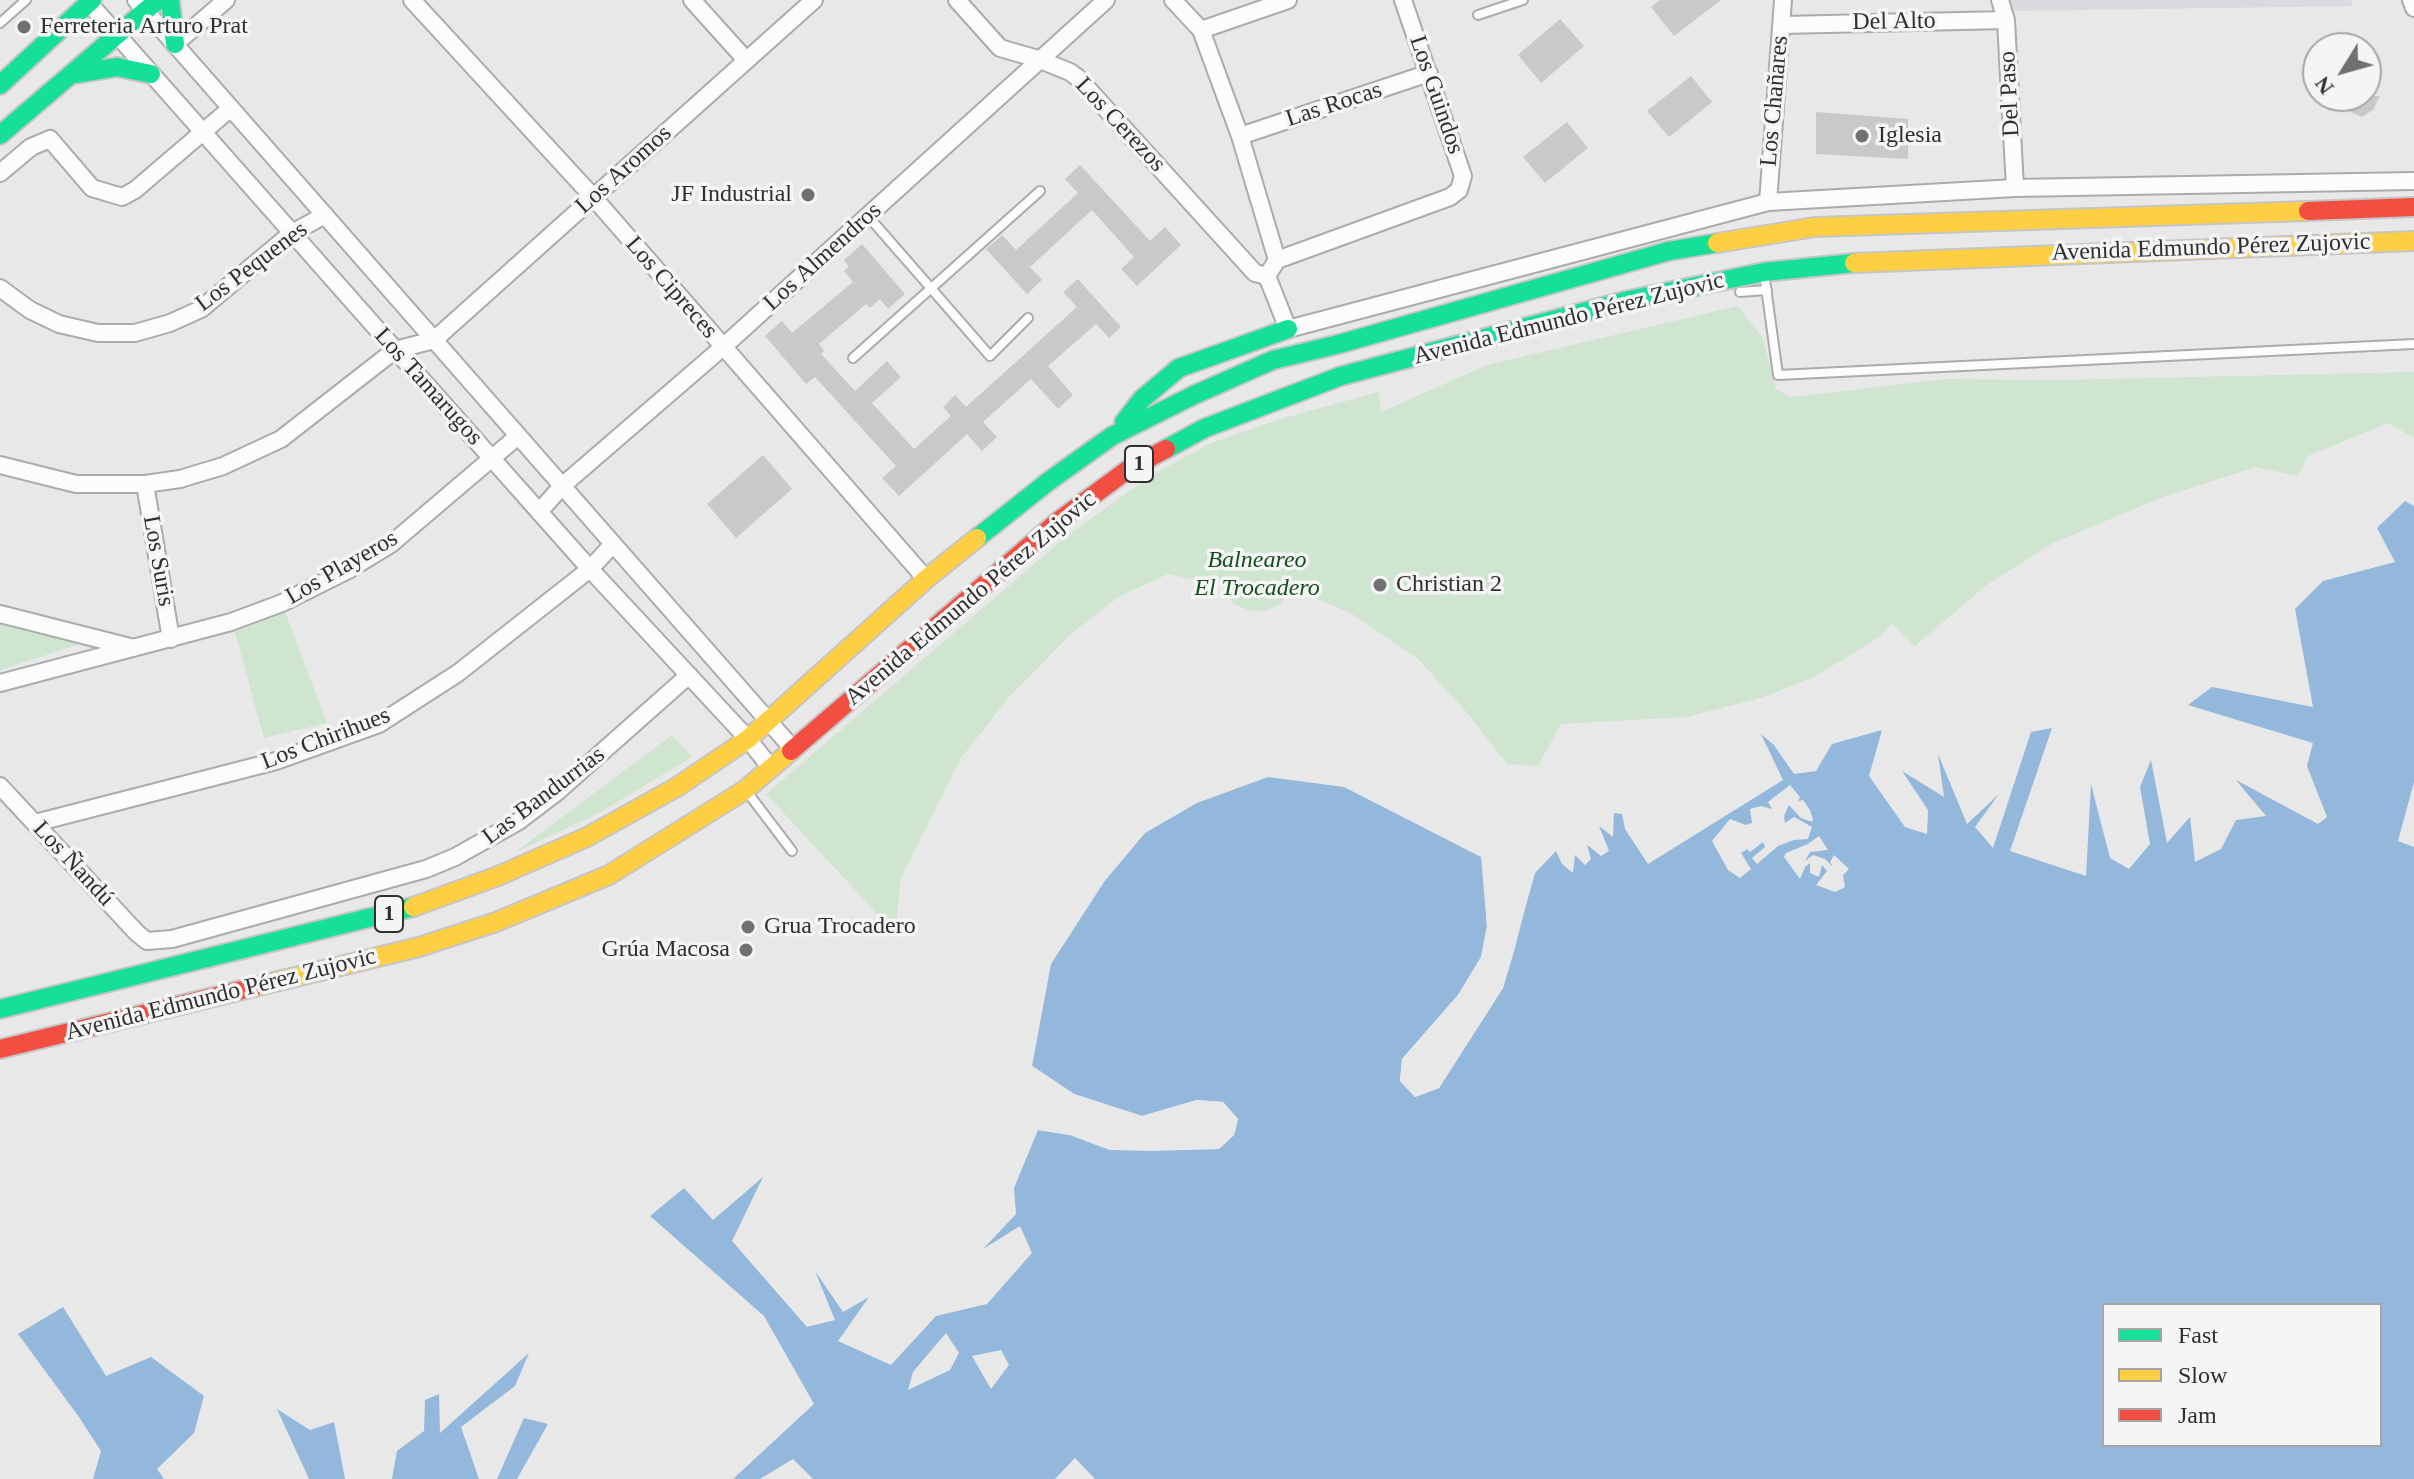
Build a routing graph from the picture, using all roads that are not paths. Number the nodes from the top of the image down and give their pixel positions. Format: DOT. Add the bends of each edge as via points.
graph roads {
  1 [pos="26,0"];
  2 [pos="170,0"];
  3 [pos="226,0"];
  4 [pos="412,0"];
  5 [pos="692,0"];
  6 [pos="814,0"];
  7 [pos="957,0"];
  8 [pos="1106,0"];
  9 [pos="1173,0"];
  10 [pos="1403,0"];
  11 [pos="1523,0"];
  12 [pos="1783,0"];
  13 [pos="2000,0"];
  14 [pos="2411,0"];
  15 [pos="91,1"];
  16 [pos="1280,2"];
  17 [pos="146,4"];
  18 [pos="2414,8"];
  19 [pos="1478,15"];
  20 [pos="2006,20"];
  21 [pos="0,23"];
  22 [pos="1782,25"];
  23 [pos="1201,30"];
  24 [pos="117,36"];
  25 [pos="175,44"];
  26 [pos="1038,59"];
  27 [pos="746,60"];
  28 [pos="1429,73"];
  29 [pos="151,74"];
  30 [pos="72,75"];
  31 [pos="2,79"];
  32 [pos="231,108"];
  33 [pos="204,132"];
  34 [pos="0,135"];
  35 [pos="1240,136"];
  36 [pos="0,173"];
  37 [pos="2414,181"];
  38 [pos="2015,188"];
  39 [pos="1040,191"];
  40 [pos="594,198"];
  41 [pos="1768,202"];
  42 [pos="2414,207"];
  43 [pos="325,215"];
  44 [pos="868,216"];
  45 [pos="1882,223"];
  46 [pos="292,233"];
  47 [pos="2414,241"];
  48 [pos="1277,260"];
  49 [pos="1267,276"];
  50 [pos="1765,281"];
  51 [pos="932,287"];
  52 [pos="0,288"];
  53 [pos="1737,292"];
  54 [pos="1629,300"];
  55 [pos="1653,304"];
  56 [pos="1028,318"];
  57 [pos="1288,329"];
  58 [pos="434,340"];
  59 [pos="2414,344"];
  60 [pos="723,347"];
  61 [pos="395,350"];
  62 [pos="853,358"];
  63 [pos="518,436"];
  64 [pos="1112,436"];
  65 [pos="492,458"];
  66 [pos="0,465"];
  67 [pos="145,484"];
  68 [pos="562,486"];
  69 [pos="539,512"];
  70 [pos="613,544"];
  71 [pos="590,569"];
  72 [pos="926,579"];
  73 [pos="0,614"];
  74 [pos="171,639"];
  75 [pos="136,648"];
  76 [pos="689,675"];
  77 [pos="0,683"];
  78 [pos="768,721"];
  79 [pos="748,739"];
  80 [pos="793,749"];
  81 [pos="771,768"];
  82 [pos="0,786"];
  83 [pos="745,790"];
  84 [pos="35,823"];
  85 [pos="792,851"];
  86 [pos="147,941"];
  87 [pos="0,1009"];
  88 [pos="0,1049"];
  1 -- 21 [label="lane"];
  2 -- 25 [label="main road"];
  3 -- 25 [label="street"];
  4 -- 40 [label="street, Los Cipreces"];
  5 -- 27 [label="street"];
  6 -- 27 [label="street, Los Aromos"];
  7 -- 26 [label="street, Los Cerezos" via="1000,48"];
  8 -- 26 [label="street, Los Almendros"];
  9 -- 23 [label="street"];
  10 -- 28 [label="street, Los Guindos"];
  11 -- 19 [label="lane"];
  12 -- 22 [label="street, Los Chañares"];
  13 -- 20 [label="street, Del Paso"];
  14 -- 18 [label="street"];
  15 -- 24 [label="street, Los Tamarugos"];
  15 -- 31 [label="main road"];
  16 -- 23 [label="street"];
  17 -- 24 [label="main road"];
  17 -- 25 [label="street, Los Tamarugos"];
  20 -- 22 [label="street, Del Alto"];
  20 -- 38 [label="street, Del Paso"];
  22 -- 41 [label="street, Los Chañares"];
  23 -- 35 [label="street"];
  24 -- 29 [label="street, Los Tamarugos"];
  24 -- 30 [label="main road"];
  25 -- 32 [label="street, Los Tamarugos"];
  26 -- 44 [label="street, Los Almendros"];
  26 -- 49 [label="street, Los Cerezos" via="1078,78 1255,273"];
  27 -- 40 [label="street, Los Aromos"];
  28 -- 35 [label="street, Las Rocas"];
  28 -- 48 [label="street, Los Guindos" via="1463,176 1459,190"];
  29 -- 30 [label="main road" via="106,67"];
  29 -- 33 [label="street, Los Tamarugos"];
  30 -- 34 [label="main road"];
  32 -- 33 [label="street"];
  32 -- 43 [label="street, Los Tamarugos"];
  33 -- 36 [label="street" via="122,197 92,188 50,139 31,147"];
  33 -- 46 [label="street, Los Tamarugos"];
  35 -- 48 [label="street"];
  37 -- 38 [label="street"];
  38 -- 41 [label="street"];
  39 -- 51 [label="lane"];
  40 -- 58 [label="street, Los Aromos"];
  40 -- 60 [label="street, Los Cipreces"];
  41 -- 57 [label="street"];
  42 -- 45 [label="main road, Avenida Edmundo Pérez Zujovic / 1"];
  43 -- 46 [label="street, Los Pequenes"];
  43 -- 58 [label="street, Los Tamarugos"];
  44 -- 51 [label="lane"];
  44 -- 60 [label="street, Los Almendros"];
  45 -- 50 [label="main road" via="1860,237 1779,247 1767,259"];
  45 -- 64 [label="main road, Avenida Edmundo Pérez Zujovic / 1" via="1815,227 1669,251 1273,360"];
  46 -- 52 [label="street, Los Pequenes" via="201,309 135,333 98,333 59,324"];
  46 -- 61 [label="street, Los Tamarugos"];
  47 -- 50 [label="main road, Avenida Edmundo Pérez Zujovic / 1" via="1877,261"];
  48 -- 49 [label="street"];
  49 -- 57 [label="street"];
  50 -- 53 [label="lane"];
  50 -- 54 [label="main road, Avenida Edmundo Pérez Zujovic / 1"];
  50 -- 59 [label="lane" via="1778,375"];
  51 -- 56 [label="lane" via="990,356"];
  51 -- 62 [label="lane"];
  54 -- 55 [label="lane"];
  54 -- 80 [label="main road, Avenida Edmundo Pérez Zujovic / 1" via="1341,376 1205,428 1130,468 1057,522"];
  57 -- 64 [label="main road" via="1179,368 1142,399"];
  58 -- 61 [label="street"];
  58 -- 63 [label="street, Los Tamarugos"];
  60 -- 68 [label="street, Los Almendros"];
  60 -- 72 [label="street, Los Cipreces"];
  61 -- 65 [label="street, Los Tamarugos"];
  61 -- 67 [label="street" via="281,439 223,466"];
  63 -- 65 [label="street, Los Playeros"];
  63 -- 68 [label="street, Los Tamarugos"];
  64 -- 72 [label="main road, Avenida Edmundo Pérez Zujovic / 1"];
  65 -- 69 [label="street, Los Tamarugos"];
  65 -- 74 [label="street, Los Playeros" via="391,544 350,569 282,603"];
  66 -- 67 [label="street" via="76,484"];
  67 -- 74 [label="street, Los Suris"];
  68 -- 69 [label="street, Los Almendros"];
  68 -- 70 [label="street, Los Tamarugos"];
  69 -- 71 [label="street, Los Tamarugos"];
  70 -- 71 [label="street, Los Chirihues"];
  70 -- 78 [label="street, Los Tamarugos"];
  71 -- 76 [label="street, Los Tamarugos"];
  71 -- 84 [label="street, Los Chirihues" via="458,673 379,724 276,761"];
  72 -- 78 [label="main road, Avenida Edmundo Pérez Zujovic / 1"];
  73 -- 75 [label="street, Los Playeros"];
  74 -- 75 [label="street, Los Playeros"];
  75 -- 77 [label="street, Los Playeros"];
  76 -- 79 [label="street, Los Tamarugos"];
  76 -- 86 [label="street, Las Bandurrias" via="557,792 519,821 455,857 187,935"];
  78 -- 79 [label="main road, Avenida Edmundo Pérez Zujovic / 1"];
  78 -- 80 [label="street, Los Tamarugos"];
  79 -- 81 [label="street, Los Tamarugos"];
  79 -- 87 [label="main road, Avenida Edmundo Pérez Zujovic / 1" via="677,787 587,837 478,884 399,912"];
  80 -- 81 [label="main road, Avenida Edmundo Pérez Zujovic / 1"];
  81 -- 83 [label="main road, Avenida Edmundo Pérez Zujovic / 1"];
  82 -- 84 [label="street, Los Ñandú"];
  83 -- 85 [label="lane"];
  83 -- 88 [label="main road, Avenida Edmundo Pérez Zujovic / 1" via="609,875 496,922 419,947"];
  84 -- 86 [label="street, Los Ñandú"];
}
